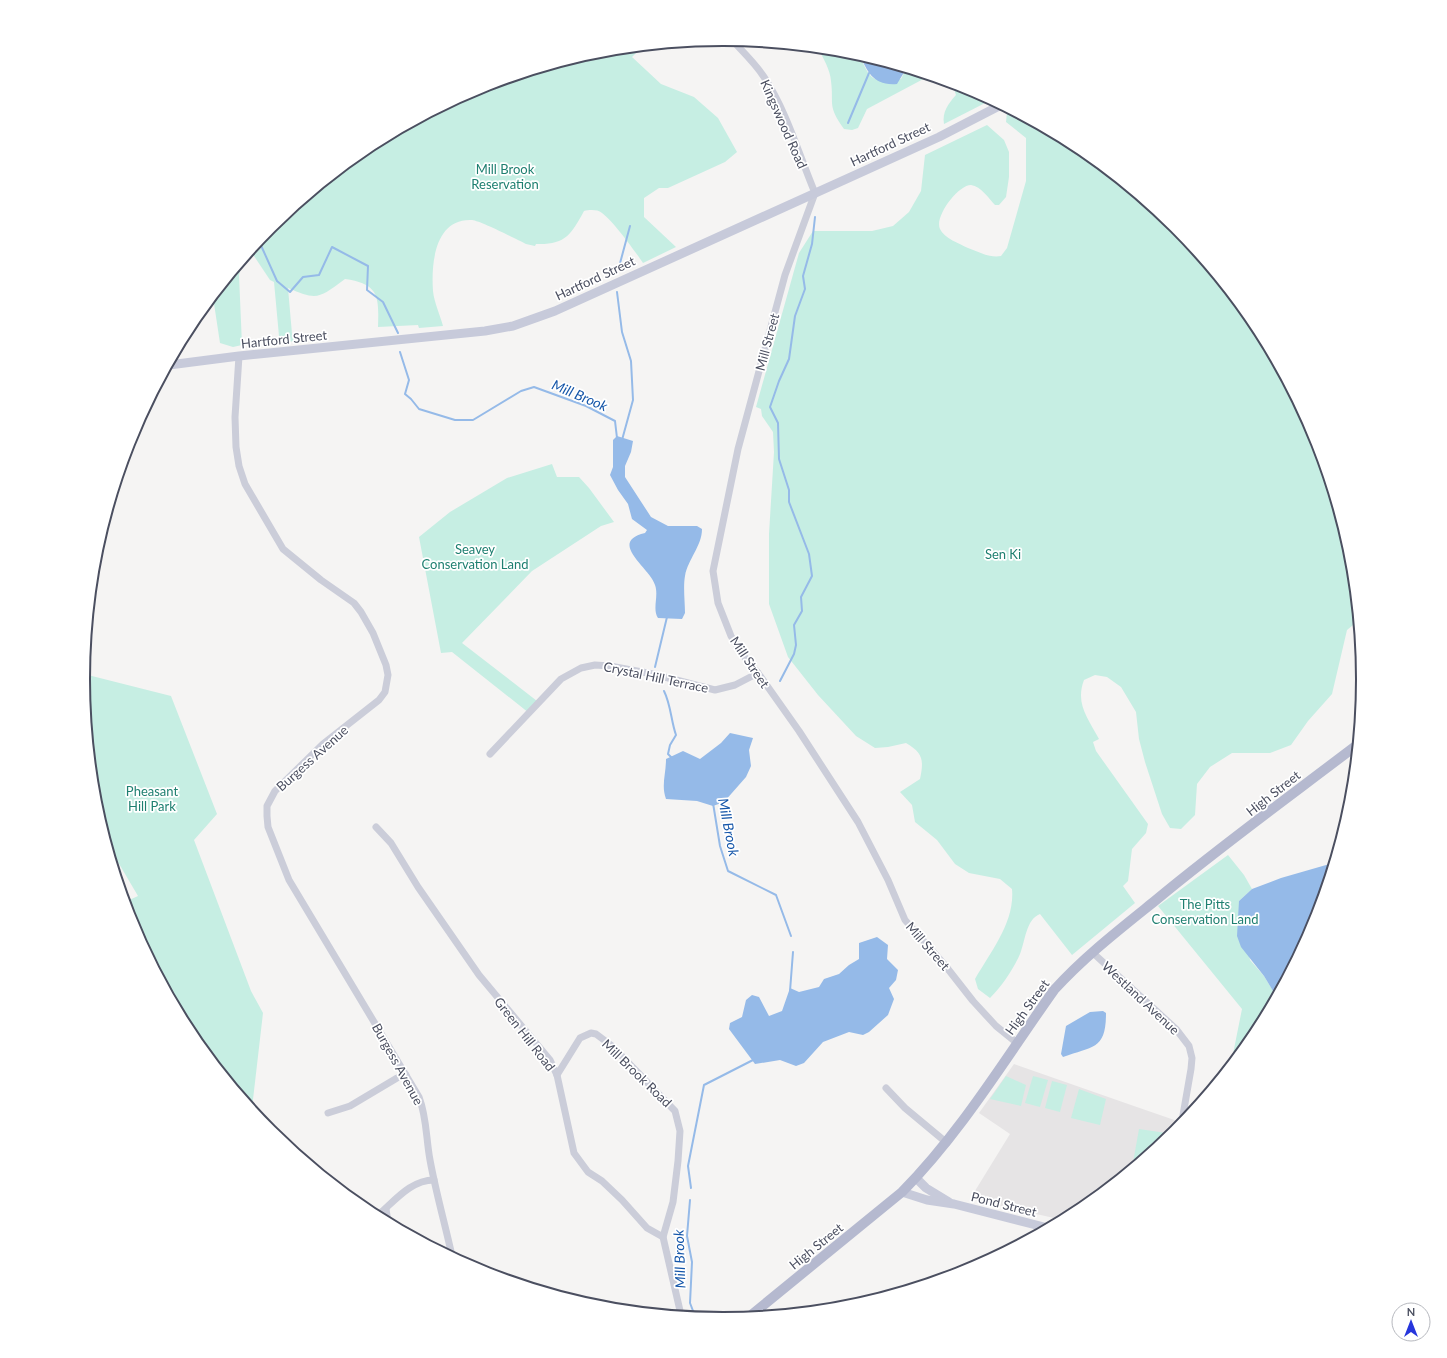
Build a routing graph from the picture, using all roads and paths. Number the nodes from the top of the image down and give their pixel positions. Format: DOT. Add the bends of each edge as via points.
graph roads {
  1 [pos="738,46"];
  2 [pos="996,108"];
  3 [pos="814,193"];
  4 [pos="239,356"];
  5 [pos="174,364"];
  6 [pos="758,672"];
  7 [pos="1352,748"];
  8 [pos="490,754"];
  9 [pos="376,827"];
  10 [pos="1092,952"];
  11 [pos="1017,1043"];
  12 [pos="406,1075"];
  13 [pos="558,1075"];
  14 [pos="886,1088"];
  15 [pos="328,1113"];
  16 [pos="1183,1113"];
  17 [pos="947,1143"];
  18 [pos="916,1178"];
  19 [pos="434,1180"];
  20 [pos="902,1192"];
  21 [pos="954,1204"];
  22 [pos="386,1209"];
  23 [pos="383,1212"];
  24 [pos="387,1214"];
  25 [pos="1041,1226"];
  26 [pos="663,1236"];
  27 [pos="451,1250"];
  28 [pos="680,1311"];
  29 [pos="759,1311"];
  1 -- 3 [label="street, Kingswood Road" via="769,86"];
  2 -- 3 [label="street, Hartford Street" via="939,137"];
  3 -- 4 [label="street, Hartford Street" via="555,311 512,326 471,333"];
  3 -- 6 [label="street, Mill Street" via="785,275 738,449 713,571 718,603 731,636"];
  4 -- 5 [label="street, Hartford Street"];
  4 -- 12 [label="street, Burgess Avenue" via="236,447 238,466 245,484 284,549 354,603 383,654 388,675 385,692 379,700 323,744 275,791 266,806 268,827 289,880"];
  6 -- 8 [label="street, Crystal Hill Terrace" via="735,685 715,690 610,666 595,664 581,668 561,679"];
  6 -- 11 [label="street, Mill Street" via="858,822 886,874 905,920 973,1001 996,1026"];
  7 -- 10 [label="main road, High Street" via="1194,868"];
  9 -- 13 [label="street, Green Hill Road" via="399,853 456,944 488,987 550,1060"];
  10 -- 11 [label="main road, High Street" via="1054,990"];
  10 -- 16 [label="street, Westland Avenue" via="1176,1029 1189,1046 1192,1058"];
  11 -- 17 [label="main road, High Street"];
  12 -- 15 [label="street" via="350,1106"];
  12 -- 19 [label="street, Burgess Avenue" via="424,1111"];
  13 -- 26 [label="street, Green Hill Road" via="574,1153 588,1172 602,1181 647,1228"];
  13 -- 26 [label="street, Mill Brook Road" via="580,1038 591,1033 596,1034 612,1046 675,1111 680,1131 678,1161 673,1202"];
  14 -- 17 [label="street" via="905,1108"];
  17 -- 18 [label="main road, High Street"];
  18 -- 20 [label="main road, High Street"];
  18 -- 21 [label="street, Pond Street" via="926,1188"];
  19 -- 22 [label="street" via="416,1184"];
  19 -- 27 [label="street, Burgess Avenue"];
  20 -- 21 [label="street, Pond Street" via="927,1200"];
  20 -- 29 [label="main road, High Street"];
  21 -- 25 [label="street, Pond Street"];
  22 -- 23 [label="street"];
  22 -- 24 [label="street"];
  26 -- 28 [label="street, Mill Brook Road"];
}
